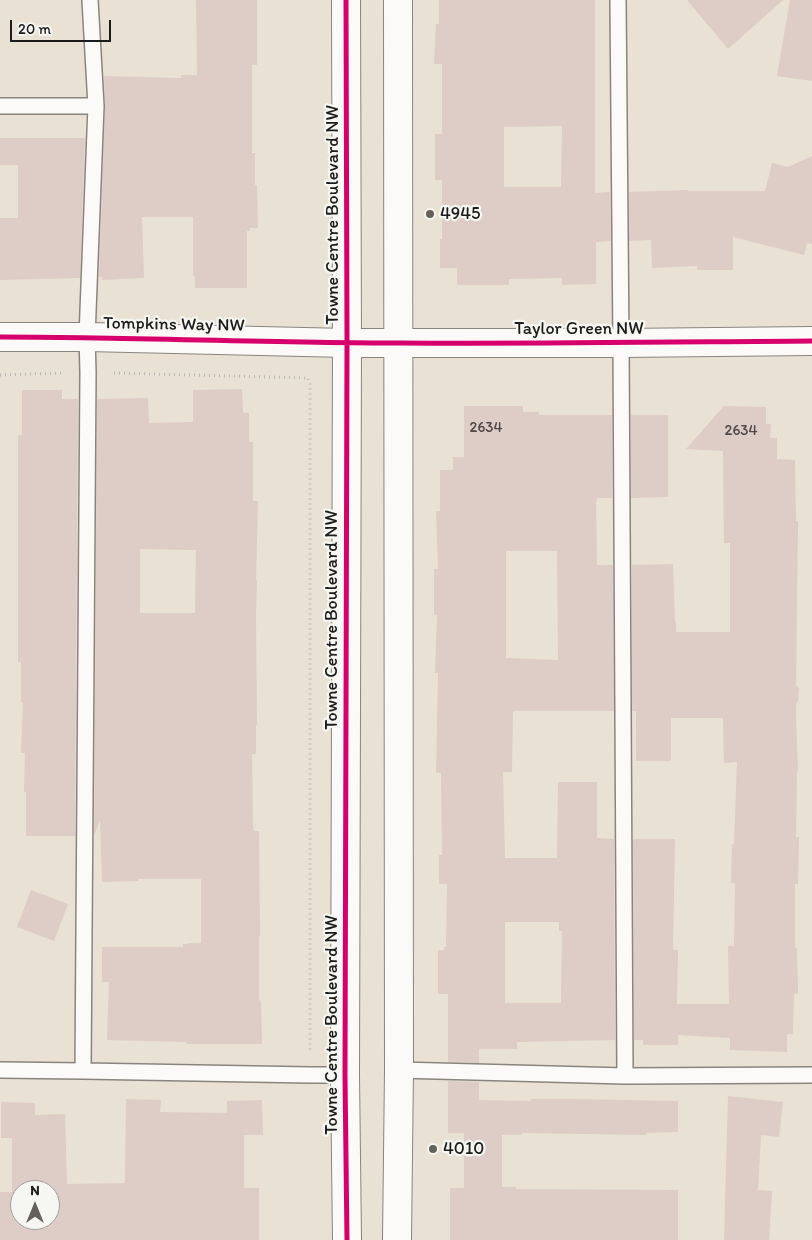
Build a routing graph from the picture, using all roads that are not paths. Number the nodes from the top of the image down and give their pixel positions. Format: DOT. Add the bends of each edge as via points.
graph roads {
  1 [pos="90,0"];
  2 [pos="346,0"];
  3 [pos="398,0"];
  4 [pos="618,0"];
  5 [pos="0,106"];
  6 [pos="96,106"];
  7 [pos="0,337"];
  8 [pos="87,337"];
  9 [pos="812,340"];
  10 [pos="347,343"];
  11 [pos="400,343"];
  12 [pos="622,343"];
  13 [pos="0,1070"];
  14 [pos="399,1070"];
  15 [pos="83,1071"];
  16 [pos="345,1075"];
  17 [pos="812,1075"];
  18 [pos="626,1076"];
  19 [pos="347,1240"];
  20 [pos="396,1240"];
  1 -- 6 [label="lane"];
  2 -- 10 [label="street, Towne Centre Boulevard NW"];
  3 -- 11 [label="street"];
  4 -- 12 [label="lane"];
  5 -- 6 [label="lane"];
  6 -- 8 [label="lane"];
  7 -- 8 [label="street, Tompkins Way NW"];
  8 -- 10 [label="street, Tompkins Way NW"];
  8 -- 15 [label="lane"];
  9 -- 12 [label="street, Taylor Green NW"];
  10 -- 11 [label="street, Taylor Green NW"];
  10 -- 16 [label="street, Towne Centre Boulevard NW"];
  11 -- 12 [label="street, Taylor Green NW"];
  11 -- 14 [label="street"];
  12 -- 18 [label="lane"];
  13 -- 15 [label="lane"];
  14 -- 18 [label="lane"];
  14 -- 20 [label="street"];
  15 -- 16 [label="lane"];
  16 -- 19 [label="street, Towne Centre Boulevard NW"];
  17 -- 18 [label="lane"];
}
